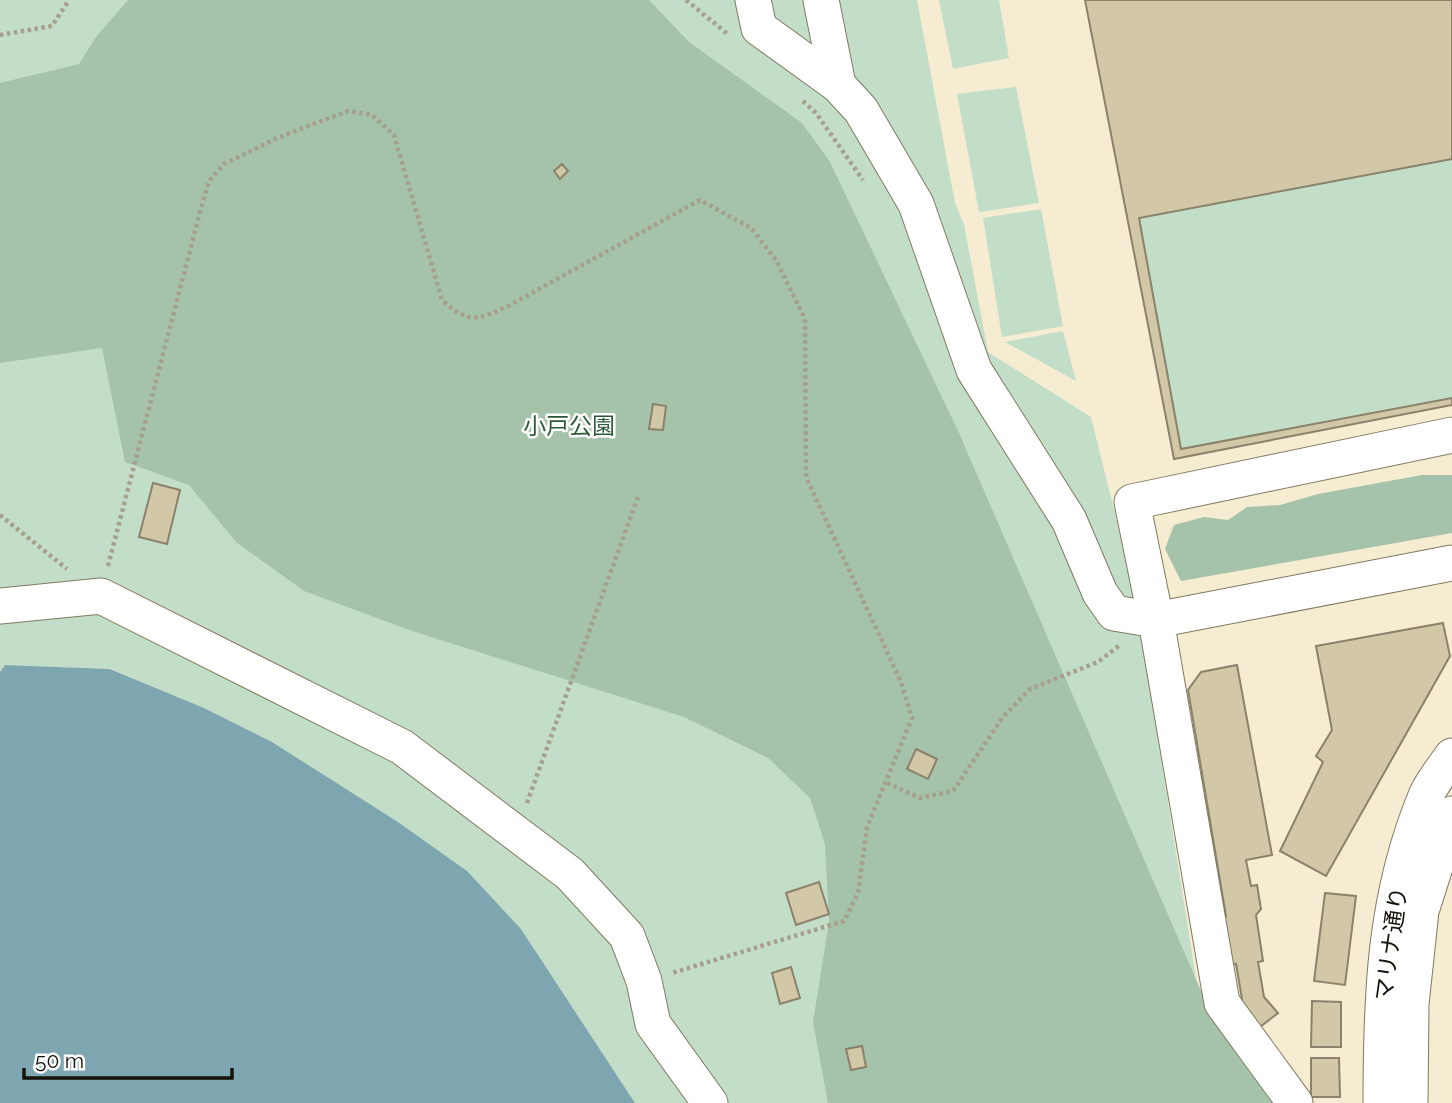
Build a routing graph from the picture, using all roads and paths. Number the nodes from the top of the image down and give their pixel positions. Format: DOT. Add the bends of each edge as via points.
graph roads {
  1 [pos="69,0"];
  2 [pos="753,0"];
  3 [pos="821,0"];
  4 [pos="0,35"];
  5 [pos="838,85"];
  6 [pos="1452,435"];
  7 [pos="639,494"];
  8 [pos="0,515"];
  9 [pos="1452,563"];
  10 [pos="101,596"];
  11 [pos="0,607"];
  12 [pos="1156,620"];
  13 [pos="1452,756"];
  14 [pos="887,783"];
  15 [pos="1452,814"];
  16 [pos="516,833"];
  17 [pos="644,981"];
  18 [pos="710,1103"];
  19 [pos="1295,1103"];
  20 [pos="1381,1103"];
  21 [pos="1410,1103"];
  1 -- 4 [label="path" via="52,26"];
  2 -- 5 [label="street" via="759,27"];
  3 -- 5 [label="street"];
  5 -- 12 [label="street" via="861,110 916,204 974,370 1069,520 1100,593 1114,613"];
  6 -- 12 [label="street" via="1132,502"];
  7 -- 16 [label="path"];
  8 -- 10 [label="path"];
  9 -- 12 [label="street"];
  10 -- 11 [label="street"];
  10 -- 14 [label="path" via="169,320 209,181 224,164 277,138 348,111 372,115 394,135 442,300 461,317 481,318 510,305 700,200 751,228 768,249 805,319 806,477 901,682 912,718"];
  10 -- 16 [label="street" via="402,747"];
  12 -- 14 [label="path" via="1098,662 1030,689 1003,717 953,791 920,798"];
  12 -- 19 [label="street" via="1222,1003"];
  13 -- 20 [label="street, マリナ通り" via="1426,794 1391,905 1381,998"];
  14 -- 17 [label="path" via="867,827 858,893 844,921"];
  15 -- 21 [label="street, マリナ通り" via="1421,911 1411,1004"];
  16 -- 17 [label="street" via="570,874 626,936"];
  17 -- 18 [label="street" via="653,1024"];
}
